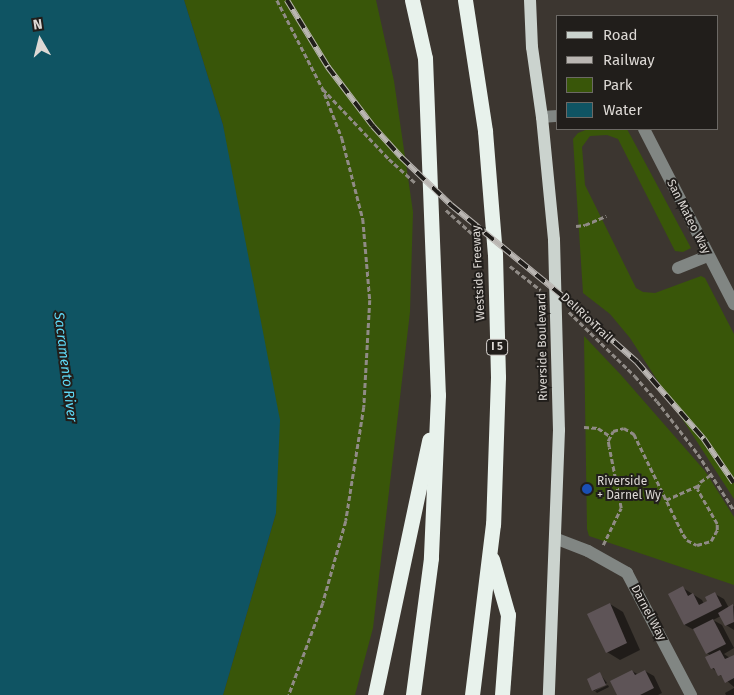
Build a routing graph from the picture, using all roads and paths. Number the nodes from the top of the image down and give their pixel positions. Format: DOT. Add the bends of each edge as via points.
graph roads {
  1 [pos="277,0"];
  2 [pos="412,0"];
  3 [pos="465,0"];
  4 [pos="530,0"];
  5 [pos="322,88"];
  6 [pos="556,116"];
  7 [pos="542,117"];
  8 [pos="645,130"];
  9 [pos="418,185"];
  10 [pos="439,204"];
  11 [pos="606,216"];
  12 [pos="576,226"];
  13 [pos="483,244"];
  14 [pos="708,256"];
  15 [pos="505,262"];
  16 [pos="678,268"];
  17 [pos="543,291"];
  18 [pos="734,304"];
  19 [pos="566,309"];
  20 [pos="438,395"];
  21 [pos="584,427"];
  22 [pos="610,436"];
  23 [pos="712,474"];
  24 [pos="698,486"];
  25 [pos="666,500"];
  26 [pos="734,510"];
  27 [pos="557,539"];
  28 [pos="490,552"];
  29 [pos="596,556"];
  30 [pos="289,695"];
  31 [pos="375,695"];
  32 [pos="413,695"];
  33 [pos="472,695"];
  34 [pos="502,695"];
  35 [pos="550,695"];
  36 [pos="691,695"];
  1 -- 5 [label="path"];
  2 -- 20 [label="highway" via="425,58"];
  3 -- 28 [label="highway, Westside Freeway / I 5" via="484,131 495,254 498,377"];
  4 -- 7 [label="main road, Riverside Boulevard" via="532,47"];
  5 -- 9 [label="path"];
  5 -- 30 [label="path" via="342,138 363,219 370,300 364,407 346,521 323,603"];
  6 -- 7 [label="street"];
  7 -- 27 [label="main road, Riverside Boulevard" via="554,240 559,430"];
  8 -- 14 [label="street, San Mateo Way"];
  10 -- 13 [label="path"];
  11 -- 12 [label="path" via="585,226"];
  14 -- 16 [label="street"];
  14 -- 18 [label="street, San Mateo Way"];
  15 -- 17 [label="path, Del Rio Trail"];
  19 -- 23 [label="path, Del Rio Trail" via="657,401"];
  20 -- 31 [label="highway"];
  20 -- 32 [label="highway" via="431,558"];
  21 -- 22 [label="path" via="598,428"];
  22 -- 25 [label="path" via="618,428 631,430"];
  22 -- 29 [label="path" via="609,448 621,508"];
  23 -- 24 [label="path"];
  23 -- 26 [label="path, Del Rio Trail"];
  24 -- 25 [label="path"];
  24 -- 25 [label="path" via="698,493 717,524 716,535 707,544 698,545 687,540"];
  27 -- 29 [label="street, Darnel Way"];
  27 -- 35 [label="main road, Riverside Boulevard"];
  28 -- 33 [label="highway, Westside Freeway / I 5"];
  28 -- 34 [label="highway" via="508,615"];
  29 -- 36 [label="street, Darnel Way" via="627,573"];
}
